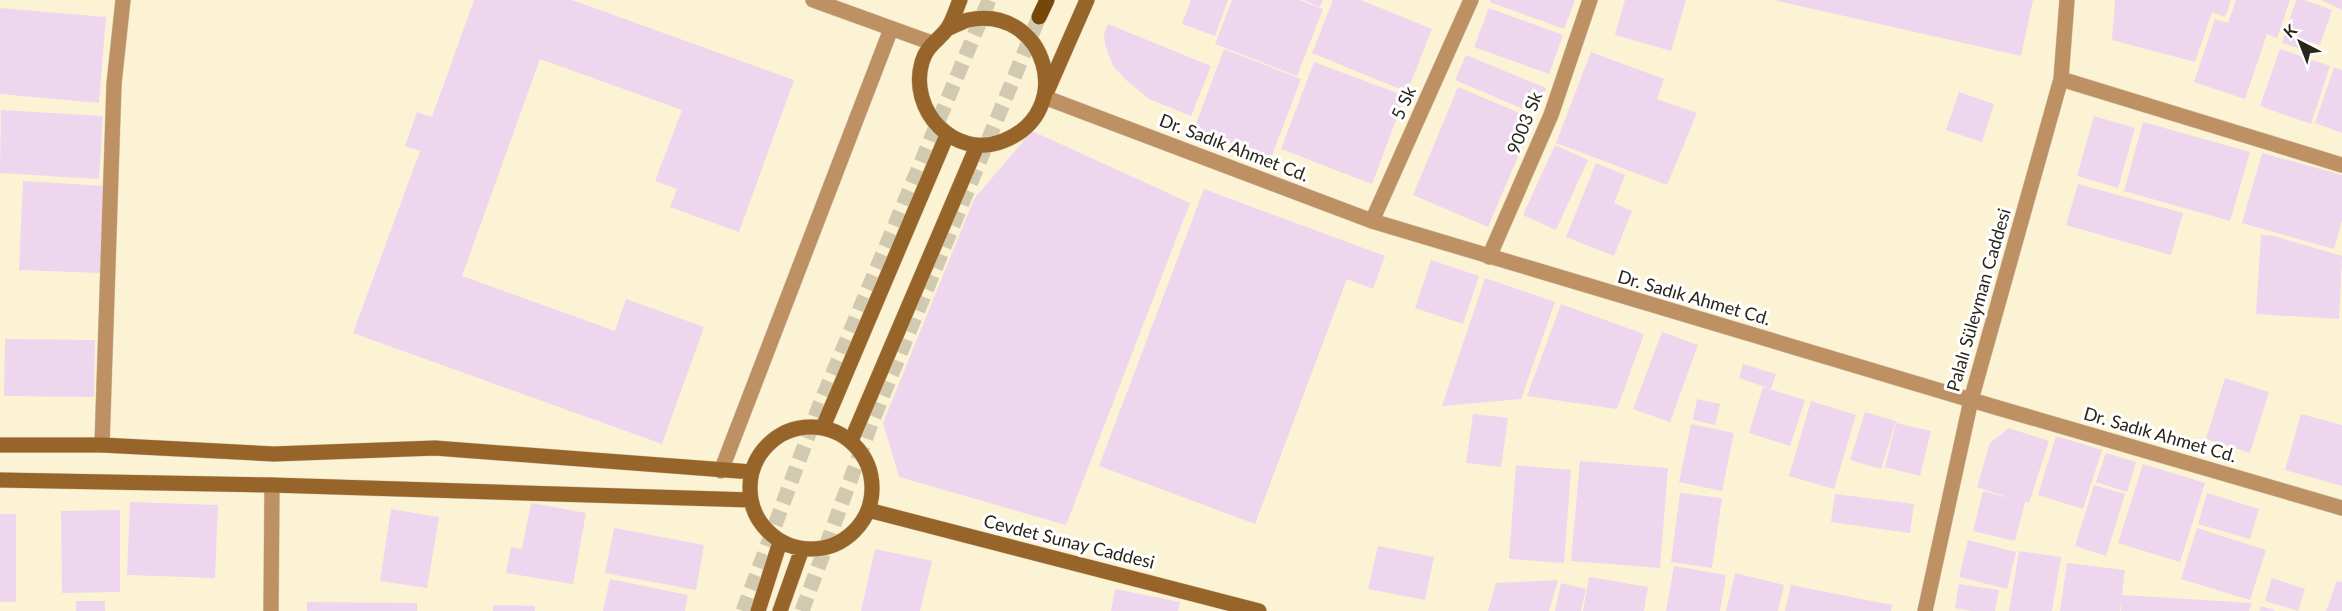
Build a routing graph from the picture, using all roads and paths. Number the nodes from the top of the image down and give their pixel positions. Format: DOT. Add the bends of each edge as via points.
graph roads {
  1 [pos="123,0"];
  2 [pos="813,0"];
  3 [pos="960,0"];
  4 [pos="1047,0"];
  5 [pos="1087,0"];
  6 [pos="1471,0"];
  7 [pos="1590,0"];
  8 [pos="2067,0"];
  9 [pos="1039,17"];
  10 [pos="891,29"];
  11 [pos="947,29"];
  12 [pos="932,43"];
  13 [pos="2061,80"];
  14 [pos="1044,98"];
  15 [pos="947,135"];
  16 [pos="977,146"];
  17 [pos="2342,165"];
  18 [pos="1371,221"];
  19 [pos="1489,257"];
  20 [pos="1971,400"];
  21 [pos="823,427"];
  22 [pos="851,441"];
  23 [pos="0,445"];
  24 [pos="102,445"];
  25 [pos="721,471"];
  26 [pos="752,472"];
  27 [pos="0,480"];
  28 [pos="272,485"];
  29 [pos="751,500"];
  30 [pos="2342,508"];
  31 [pos="868,510"];
  32 [pos="780,542"];
  33 [pos="802,549"];
  34 [pos="271,611"];
  35 [pos="758,611"];
  36 [pos="780,611"];
  37 [pos="1259,611"];
  38 [pos="1924,611"];
  1 -- 24 [label="street" via="114,84"];
  2 -- 10 [label="street"];
  3 -- 11 [label="main road"];
  4 -- 9 [label="main road"];
  5 -- 14 [label="main road"];
  6 -- 18 [label="street, 5 Sk"];
  7 -- 19 [label="street, 9003 Sk" via="1551,115"];
  8 -- 13 [label="street, Palalı Süleyman Caddesi"];
  10 -- 12 [label="street"];
  10 -- 25 [label="street"];
  11 -- 12 [label="main road"];
  11 -- 14 [label="main road" via="967,20 988,19 1018,29 1033,43 1043,61"];
  12 -- 15 [label="main road" via="919,80 922,99 930,118"];
  13 -- 17 [label="street"];
  13 -- 20 [label="street, Palalı Süleyman Caddesi"];
  14 -- 16 [label="main road" via="1035,117 1019,133 996,144"];
  14 -- 18 [label="street, Dr. Sadık Ahmet Cd."];
  15 -- 16 [label="main road"];
  15 -- 21 [label="main road"];
  16 -- 22 [label="main road"];
  18 -- 19 [label="street, Dr. Sadık Ahmet Cd."];
  19 -- 20 [label="street, Dr. Sadık Ahmet Cd."];
  20 -- 30 [label="street, Dr. Sadık Ahmet Cd."];
  20 -- 38 [label="street, Palalı Süleyman Caddesi"];
  21 -- 22 [label="main road"];
  21 -- 26 [label="main road" via="799,427 785,432 761,452"];
  22 -- 31 [label="main road" via="870,469 873,490"];
  23 -- 24 [label="main road"];
  24 -- 25 [label="main road" via="274,454 435,448"];
  25 -- 26 [label="main road"];
  26 -- 29 [label="main road"];
  27 -- 28 [label="main road"];
  28 -- 29 [label="main road"];
  28 -- 34 [label="street"];
  29 -- 32 [label="main road" via="765,529"];
  31 -- 33 [label="main road" via="858,527 843,540 821,549"];
  31 -- 37 [label="main road, Cevdet Sunay Caddesi"];
  32 -- 33 [label="main road"];
  32 -- 35 [label="main road"];
  33 -- 36 [label="main road"];
}
